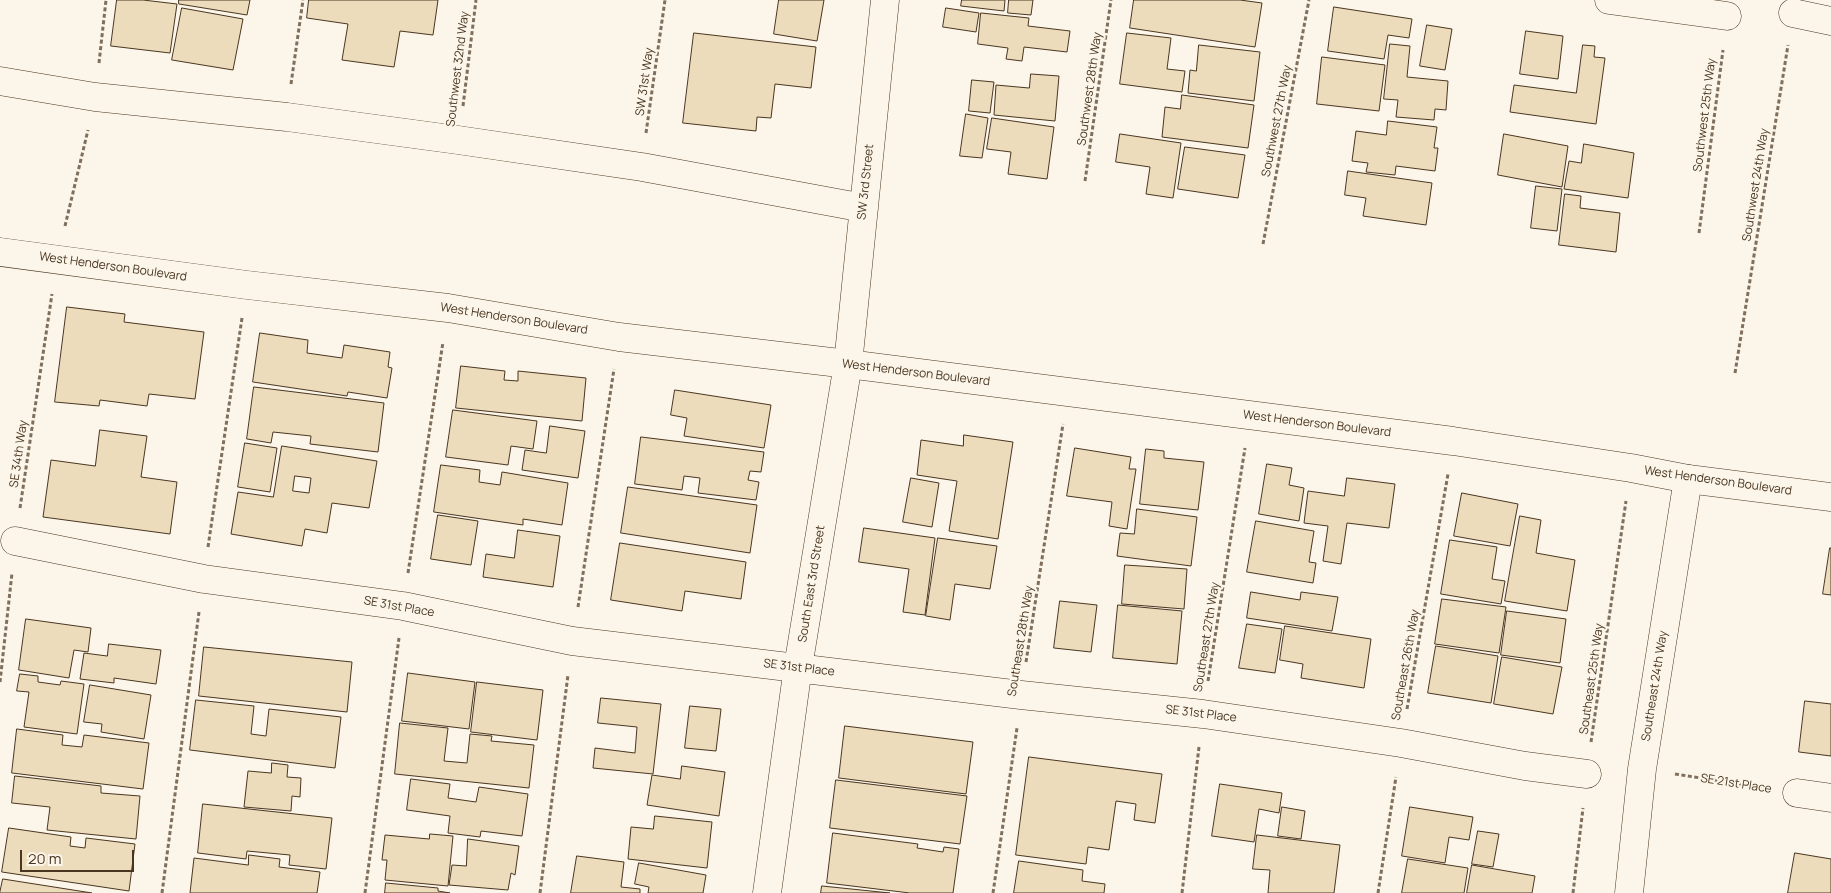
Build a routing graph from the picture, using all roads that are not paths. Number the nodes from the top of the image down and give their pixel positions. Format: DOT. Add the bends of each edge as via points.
graph roads {
  1 [pos="885,0"];
  2 [pos="1609,0"];
  3 [pos="1794,13"];
  4 [pos="1727,16"];
  5 [pos="1831,21"];
  6 [pos="0,81"];
  7 [pos="864,208"];
  8 [pos="0,252"];
  9 [pos="848,364"];
  10 [pos="1688,479"];
  11 [pos="1831,497"];
  12 [pos="15,541"];
  13 [pos="798,667"];
  14 [pos="1587,774"];
  15 [pos="1797,793"];
  16 [pos="1831,798"];
  17 [pos="767,893"];
  18 [pos="1629,893"];
  1 -- 7 [label="street, SW 3rd Street"];
  2 -- 4 [label="street"];
  3 -- 5 [label="street"];
  6 -- 7 [label="street" via="96,97 286,117 642,167"];
  7 -- 9 [label="street, SW 3rd Street"];
  8 -- 9 [label="street, West Henderson Boulevard" via="448,308 619,337"];
  9 -- 10 [label="street, West Henderson Boulevard" via="1454,441"];
  9 -- 13 [label="street, South East 3rd Street"];
  10 -- 11 [label="street, West Henderson Boulevard"];
  10 -- 18 [label="street, Southeast 24th Way" via="1642,769"];
  12 -- 13 [label="street, SE 31st Place" via="204,579 403,606 572,641"];
  13 -- 14 [label="street, SE 31st Place" via="1203,714"];
  13 -- 17 [label="street, South East 3rd Street"];
  15 -- 16 [label="street"];
}
